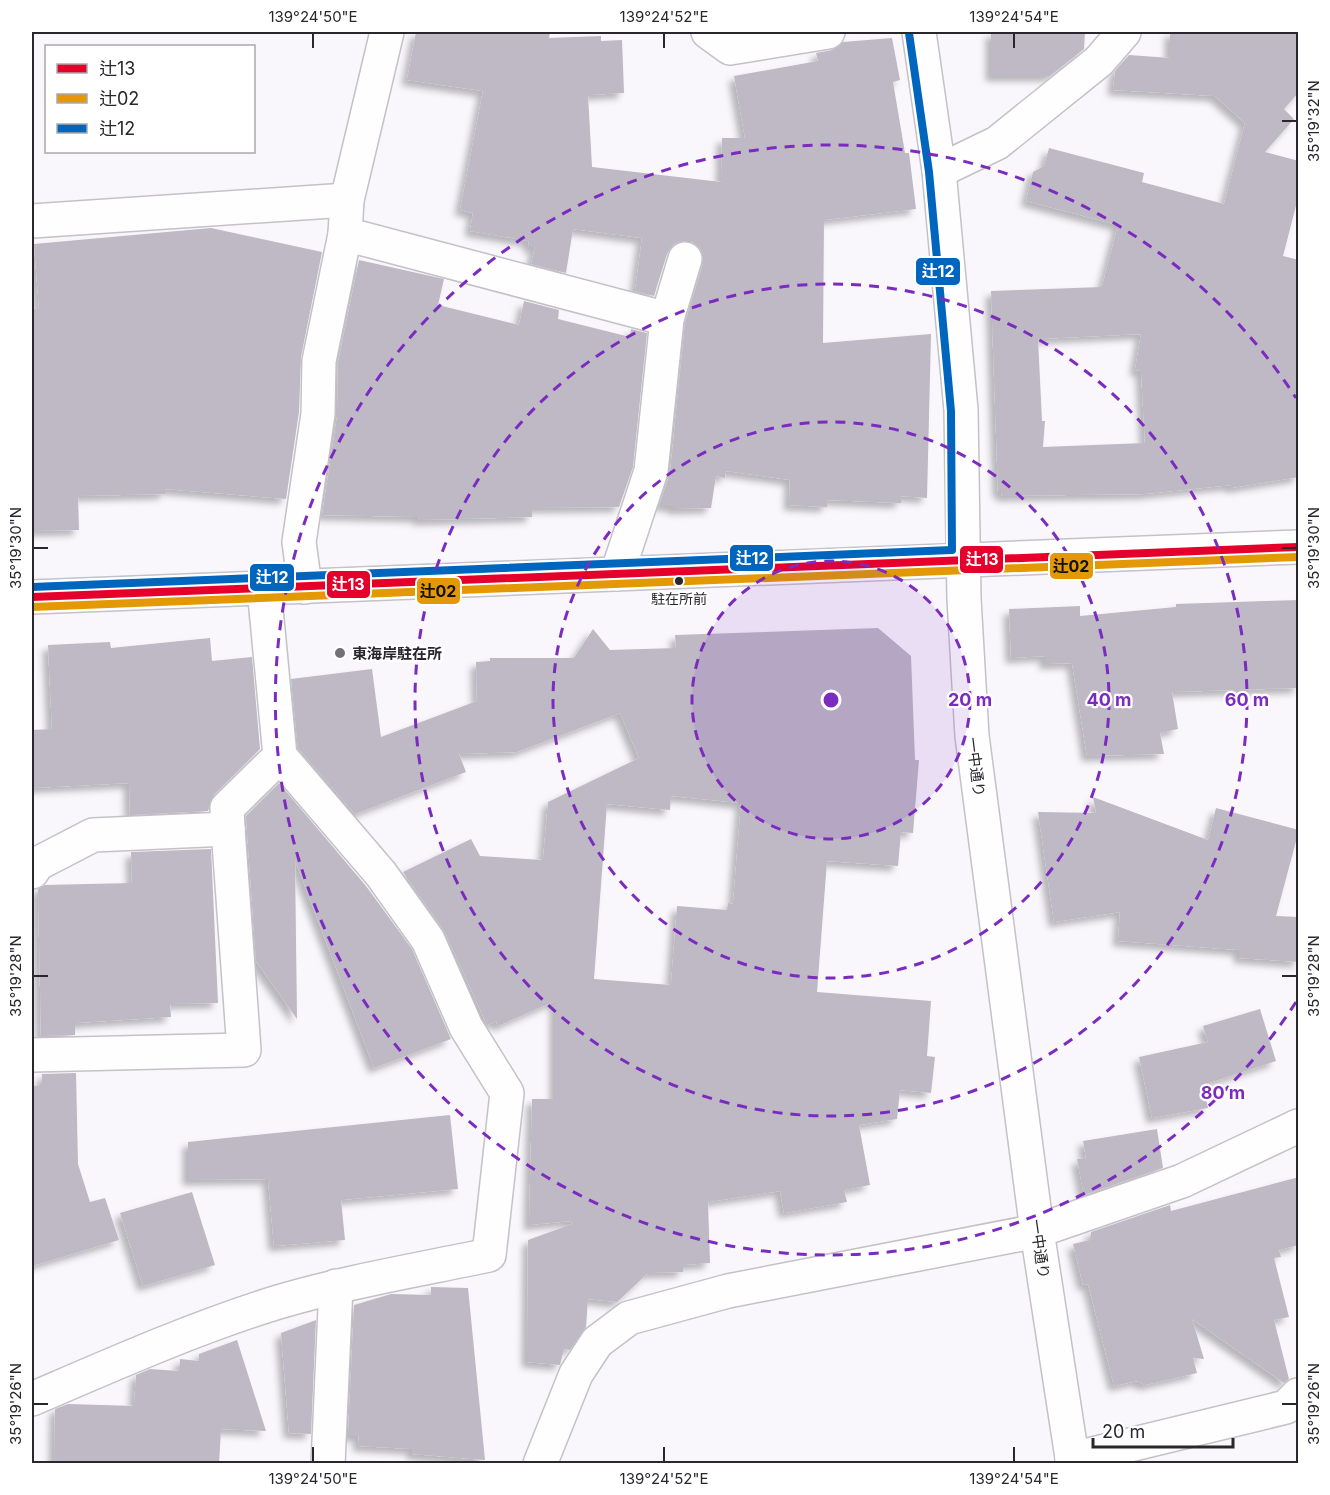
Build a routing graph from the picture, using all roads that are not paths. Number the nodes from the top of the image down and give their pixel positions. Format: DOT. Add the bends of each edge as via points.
graph roads {
  1 [pos="387,32"];
  2 [pos="708,32"];
  3 [pos="828,32"];
  4 [pos="919,32"];
  5 [pos="1124,32"];
  6 [pos="939,171"];
  7 [pos="347,200"];
  8 [pos="32,221"];
  9 [pos="345,234"];
  10 [pos="685,259"];
  11 [pos="667,319"];
  12 [pos="1299,548"];
  13 [pos="963,560"];
  14 [pos="617,574"];
  15 [pos="305,587"];
  16 [pos="264,588"];
  17 [pos="32,597"];
  18 [pos="280,756"];
  19 [pos="228,829"];
  20 [pos="32,872"];
  21 [pos="32,1055"];
  22 [pos="1299,1126"];
  23 [pos="1037,1231"];
  24 [pos="336,1286"];
  25 [pos="1299,1395"];
  26 [pos="32,1399"];
  27 [pos="1072,1461"];
  28 [pos="328,1464"];
  29 [pos="540,1464"];
  1 -- 7 [label="street"];
  2 -- 3 [label="street" via="730,48"];
  4 -- 6 [label="street, 一中通り"];
  5 -- 6 [label="street" via="1099,61 997,144"];
  6 -- 13 [label="street, 一中通り" via="961,410"];
  7 -- 8 [label="street"];
  7 -- 9 [label="street"];
  9 -- 11 [label="street"];
  9 -- 15 [label="street" via="319,361 318,414 299,542"];
  10 -- 11 [label="street"];
  11 -- 14 [label="street" via="651,471"];
  12 -- 13 [label="street"];
  13 -- 14 [label="street"];
  13 -- 23 [label="street, 一中通り" via="972,736"];
  14 -- 15 [label="street"];
  15 -- 16 [label="street"];
  16 -- 17 [label="street"];
  16 -- 18 [label="street"];
  18 -- 19 [label="street" via="227,808"];
  18 -- 24 [label="street" via="381,874 428,940 466,1027 507,1093 489,1255"];
  19 -- 20 [label="street" via="93,835 37,864"];
  19 -- 21 [label="street" via="244,1050"];
  22 -- 23 [label="street" via="1182,1181"];
  23 -- 27 [label="street, 一中通り"];
  23 -- 29 [label="street" via="728,1291 629,1318 597,1342 576,1374"];
  24 -- 26 [label="street" via="273,1304"];
  24 -- 28 [label="street"];
  25 -- 27 [label="street" via="1286,1407"];
}
